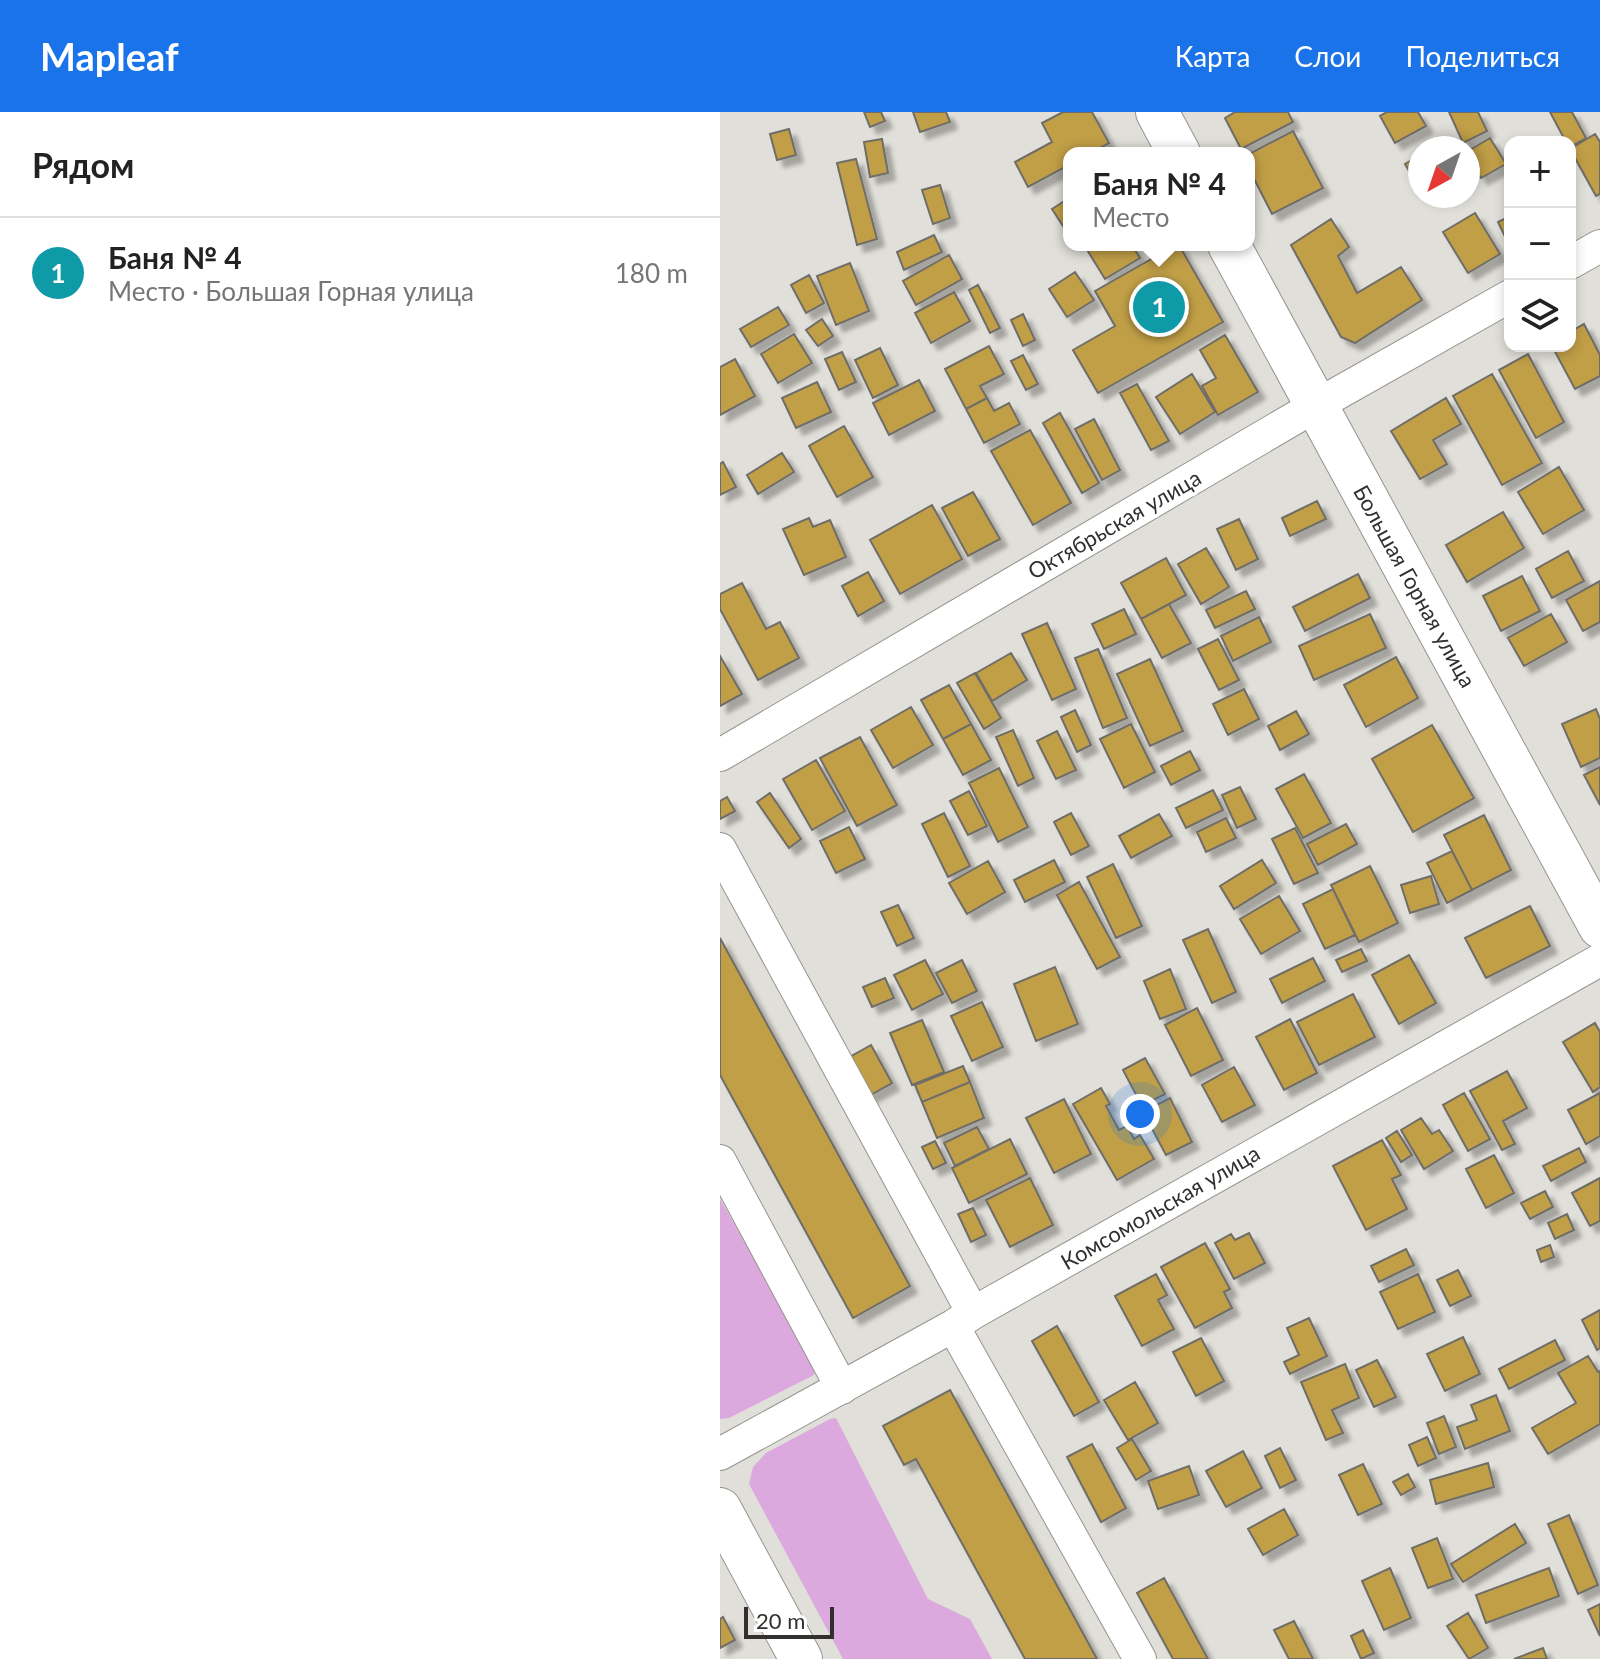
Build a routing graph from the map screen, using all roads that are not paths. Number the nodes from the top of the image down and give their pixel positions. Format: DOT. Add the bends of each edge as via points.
graph roads {
  1 [pos="1157,112"];
  2 [pos="1176,147"];
  3 [pos="1600,246"];
  4 [pos="1232,251"];
  5 [pos="1576,260"];
  6 [pos="1504,299"];
  7 [pos="1317,405"];
  8 [pos="720,755"];
  9 [pos="720,849"];
  10 [pos="1600,927"];
  11 [pos="1600,960"];
  12 [pos="720,1161"];
  13 [pos="963,1319"];
  14 [pos="842,1388"];
  15 [pos="720,1454"];
  16 [pos="720,1509"];
  17 [pos="801,1659"];
  18 [pos="1140,1659"];
  1 -- 2 [label="main road"];
  3 -- 5 [label="street"];
  4 -- 7 [label="main road, Большая Горная улица"];
  6 -- 7 [label="street, Октябрьская улица"];
  7 -- 8 [label="street, Октябрьская улица"];
  7 -- 10 [label="main road, Большая Горная улица"];
  9 -- 13 [label="street"];
  11 -- 13 [label="street, Комсомольская улица"];
  12 -- 14 [label="street"];
  13 -- 14 [label="street, Комсомольская улица"];
  13 -- 18 [label="street"];
  14 -- 15 [label="street, Комсомольская улица"];
  16 -- 17 [label="main road"];
}
